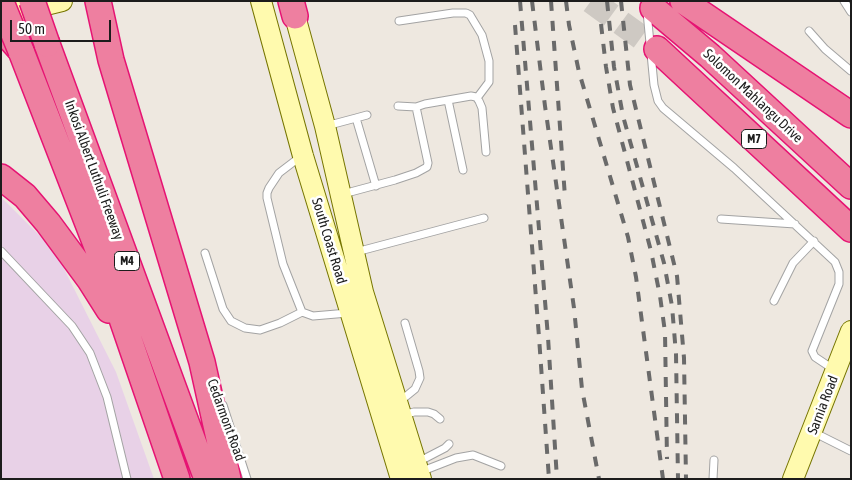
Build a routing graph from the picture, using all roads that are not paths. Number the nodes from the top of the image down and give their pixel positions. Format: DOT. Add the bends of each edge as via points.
graph roads {
  1 [pos="32,1"];
  2 [pos="62,1"];
  3 [pos="98,1"];
  4 [pos="683,1"];
  5 [pos="844,1"];
  6 [pos="1,2"];
  7 [pos="649,4"];
  8 [pos="292,6"];
  9 [pos="261,7"];
  10 [pos="851,12"];
  11 [pos="1,16"];
  12 [pos="399,21"];
  13 [pos="1,28"];
  14 [pos="809,31"];
  15 [pos="657,49"];
  16 [pos="20,51"];
  17 [pos="851,70"];
  18 [pos="820,93"];
  19 [pos="477,98"];
  20 [pos="448,100"];
  21 [pos="398,106"];
  22 [pos="416,107"];
  23 [pos="851,109"];
  24 [pos="367,115"];
  25 [pos="851,115"];
  26 [pos="356,118"];
  27 [pos="326,126"];
  28 [pos="486,152"];
  29 [pos="303,156"];
  30 [pos="463,170"];
  31 [pos="1,177"];
  32 [pos="376,186"];
  33 [pos="851,186"];
  34 [pos="340,195"];
  35 [pos="345,216"];
  36 [pos="484,218"];
  37 [pos="721,219"];
  38 [pos="323,220"];
  39 [pos="795,224"];
  40 [pos="851,229"];
  41 [pos="814,241"];
  42 [pos="1,251"];
  43 [pos="353,252"];
  44 [pos="205,253"];
  45 [pos="354,300"];
  46 [pos="774,301"];
  47 [pos="302,312"];
  48 [pos="405,323"];
  49 [pos="851,331"];
  50 [pos="133,348"];
  51 [pos="202,362"];
  52 [pos="843,374"];
  53 [pos="215,385"];
  54 [pos="221,400"];
  55 [pos="394,413"];
  56 [pos="440,419"];
  57 [pos="815,427"];
  58 [pos="449,444"];
  59 [pos="851,450"];
  60 [pos="714,460"];
  61 [pos="501,466"];
  62 [pos="411,474"];
  63 [pos="127,479"];
  64 [pos="177,479"];
  65 [pos="207,479"];
  66 [pos="228,479"];
  67 [pos="247,479"];
  68 [pos="713,479"];
  69 [pos="793,479"];
  1 -- 65 [label="highway, Inkosi Albert Luthuli Freeway / M4, bridge"];
  2 -- 11 [label="street"];
  3 -- 51 [label="highway" via="111,60"];
  4 -- 18 [label="highway"];
  5 -- 10 [label="lane"];
  6 -- 16 [label="highway, Inkosi Albert Luthuli Freeway / M4, bridge"];
  7 -- 33 [label="highway, Solomon Mahlangu Drive / M7"];
  7 -- 39 [label="lane" via="654,86 660,105"];
  8 -- 27 [label="street, South Coast Road"];
  9 -- 29 [label="street, South Coast Road"];
  12 -- 19 [label="lane" via="453,13 470,15 482,35 489,61 489,82"];
  13 -- 16 [label="highway"];
  14 -- 17 [label="lane"];
  15 -- 40 [label="highway, M7"];
  16 -- 50 [label="highway, Inkosi Albert Luthuli Freeway / M4"];
  18 -- 23 [label="highway"];
  18 -- 25 [label="highway"];
  19 -- 20 [label="lane"];
  19 -- 28 [label="lane" via="482,108"];
  20 -- 22 [label="lane"];
  20 -- 30 [label="lane"];
  21 -- 22 [label="lane"];
  22 -- 32 [label="lane" via="427,167"];
  24 -- 26 [label="lane"];
  26 -- 27 [label="lane"];
  26 -- 32 [label="lane"];
  27 -- 34 [label="street, South Coast Road"];
  29 -- 38 [label="street, South Coast Road"];
  29 -- 47 [label="lane" via="279,173 268,188 267,198 283,264"];
  31 -- 50 [label="highway" via="25,196 68,248"];
  32 -- 34 [label="lane"];
  34 -- 35 [label="street, South Coast Road"];
  35 -- 38 [label="street"];
  35 -- 43 [label="street, South Coast Road"];
  36 -- 43 [label="lane"];
  37 -- 39 [label="lane"];
  38 -- 45 [label="street, South Coast Road"];
  39 -- 41 [label="lane"];
  41 -- 46 [label="lane" via="793,262"];
  41 -- 52 [label="lane" via="835,262 839,278 836,295 812,351 815,357"];
  42 -- 63 [label="lane" via="72,326 90,353 107,397"];
  43 -- 45 [label="street, South Coast Road"];
  44 -- 47 [label="lane" via="223,309 231,321 245,328 260,330"];
  45 -- 47 [label="lane" via="318,316"];
  45 -- 55 [label="street, South Coast Road"];
  48 -- 55 [label="lane" via="420,378 415,389"];
  49 -- 52 [label="street, Sarnia Road"];
  50 -- 64 [label="highway, Inkosi Albert Luthuli Freeway / M4"];
  51 -- 53 [label="lane, Cedarmont Road"];
  51 -- 66 [label="highway"];
  52 -- 57 [label="street, Sarnia Road" via="841,387"];
  54 -- 67 [label="lane, Cedarmont Road"];
  55 -- 56 [label="lane" via="422,412"];
  55 -- 62 [label="street, South Coast Road"];
  57 -- 59 [label="lane"];
  57 -- 69 [label="street, Sarnia Road"];
  58 -- 62 [label="lane"];
  60 -- 68 [label="lane"];
  61 -- 62 [label="lane" via="473,455"];
}
